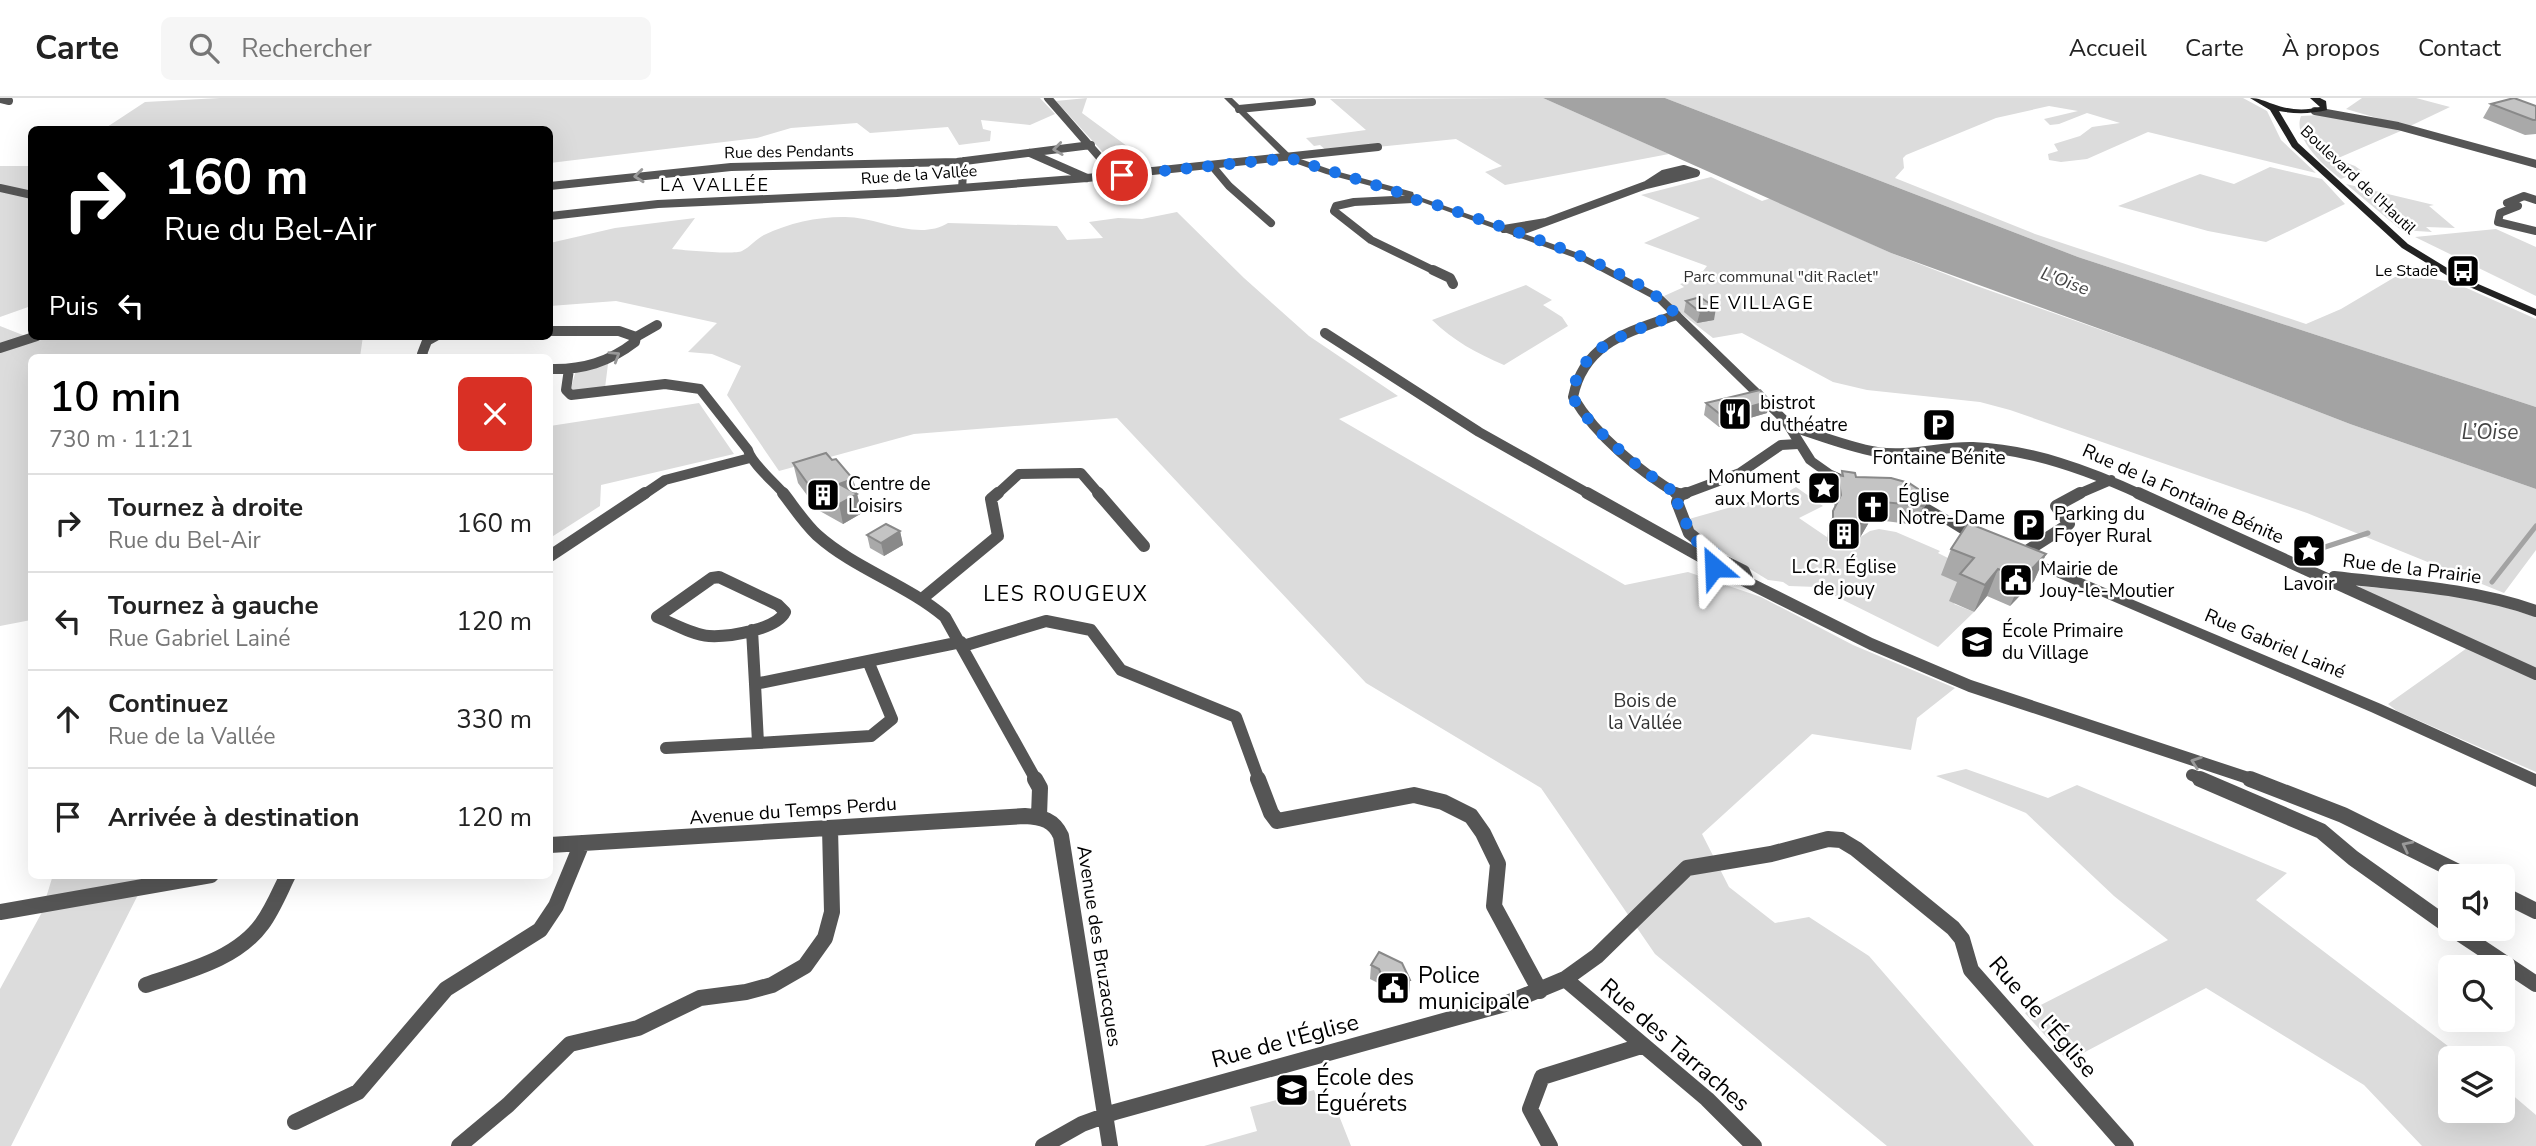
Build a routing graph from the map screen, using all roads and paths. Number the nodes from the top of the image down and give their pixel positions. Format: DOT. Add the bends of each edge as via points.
graph roads {
  1 [pos="1049,98"];
  2 [pos="1228,98"];
  3 [pos="2254,98"];
  4 [pos="2316,98"];
  5 [pos="0,99"];
  6 [pos="9,101"];
  7 [pos="1312,102"];
  8 [pos="2268,105"];
  9 [pos="2325,106"];
  10 [pos="1239,109"];
  11 [pos="2299,111"];
  12 [pos="2315,111"];
  13 [pos="2341,114"];
  14 [pos="2280,118"];
  15 [pos="1091,145"];
  16 [pos="1378,147"];
  17 [pos="1029,153"];
  18 [pos="1289,158"];
  19 [pos="964,161"];
  20 [pos="2536,164"];
  21 [pos="1213,167"];
  22 [pos="1115,176"];
  23 [pos="1087,178"];
  24 [pos="1646,185"];
  25 [pos="553,186"];
  26 [pos="0,188"];
  27 [pos="962,188"];
  28 [pos="1401,193"];
  29 [pos="28,194"];
  30 [pos="1413,199"];
  31 [pos="2536,202"];
  32 [pos="1437,205"];
  33 [pos="553,216"];
  34 [pos="1545,222"];
  35 [pos="1271,223"];
  36 [pos="1504,229"];
  37 [pos="2536,231"];
  38 [pos="1516,233"];
  39 [pos="1453,284"];
  40 [pos="2536,313"];
  41 [pos="1676,315"];
  42 [pos="657,325"];
  43 [pos="553,331"];
  44 [pos="1325,333"];
  45 [pos="636,337"];
  46 [pos="28,339"];
  47 [pos="0,348"];
  48 [pos="553,369"];
  49 [pos="569,369"];
  50 [pos="706,394"];
  51 [pos="1790,426"];
  52 [pos="1798,444"];
  53 [pos="750,458"];
  54 [pos="2111,480"];
  55 [pos="1870,486"];
  56 [pos="1899,493"];
  57 [pos="1680,495"];
  58 [pos="1144,546"];
  59 [pos="2009,552"];
  60 [pos="553,554"];
  61 [pos="1718,562"];
  62 [pos="2323,575"];
  63 [pos="923,598"];
  64 [pos="2536,611"];
  65 [pos="752,630"];
  66 [pos="962,644"];
  67 [pos="868,661"];
  68 [pos="2536,674"];
  69 [pos="755,684"];
  70 [pos="758,743"];
  71 [pos="666,748"];
  72 [pos="2192,775"];
  73 [pos="2536,781"];
  74 [pos="1039,816"];
  75 [pos="830,828"];
  76 [pos="582,843"];
  77 [pos="553,845"];
  78 [pos="2443,864"];
  79 [pos="188,879"];
  80 [pos="286,879"];
  81 [pos="2515,900"];
  82 [pos="2536,911"];
  83 [pos="0,912"];
  84 [pos="2438,919"];
  85 [pos="2471,941"];
  86 [pos="1565,979"];
  87 [pos="2536,984"];
  88 [pos="146,985"];
  89 [pos="1540,991"];
  90 [pos="1642,1046"];
  91 [pos="1105,1116"];
  92 [pos="295,1122"];
  93 [pos="459,1146"];
  94 [pos="1043,1146"];
  95 [pos="1110,1146"];
  96 [pos="1550,1146"];
  97 [pos="1754,1146"];
  98 [pos="2126,1146"];
  1 -- 15 [label="street"];
  2 -- 10 [label="street"];
  3 -- 8 [label="main road"];
  4 -- 9 [label="main road"];
  5 -- 6 [label="street"];
  7 -- 10 [label="street"];
  8 -- 11 [label="main road"];
  8 -- 14 [label="main road, Boulevard de l'Hautil"];
  9 -- 12 [label="main road"];
  9 -- 13 [label="street"];
  10 -- 18 [label="street"];
  11 -- 12 [label="main road"];
  11 -- 14 [label="main road, Boulevard de l'Hautil"];
  12 -- 13 [label="street"];
  13 -- 20 [label="street"];
  14 -- 40 [label="main road, Boulevard de l'Hautil" via="2295,145 2397,239 2451,274"];
  15 -- 17 [label="street, Rue des Pendants, one-way"];
  15 -- 22 [label="street"];
  16 -- 18 [label="street, Rue de la Vallée"];
  17 -- 19 [label="street, Rue des Pendants"];
  17 -- 23 [label="street"];
  18 -- 21 [label="street, Rue de la Vallée"];
  18 -- 28 [label="street"];
  19 -- 25 [label="street, Rue des Pendants, one-way" via="718,168"];
  19 -- 27 [label="street"];
  21 -- 22 [label="street, Rue de la Vallée"];
  21 -- 35 [label="street"];
  22 -- 23 [label="street, Rue de la Vallée"];
  23 -- 27 [label="street, Rue de la Vallée"];
  24 -- 24 [label="street" via="1691,176 1696,173 1676,170"];
  24 -- 34 [label="street"];
  26 -- 29 [label="street"];
  27 -- 33 [label="street, Rue de la Vallée" via="658,204"];
  28 -- 30 [label="street"];
  28 -- 32 [label="street" via="1425,197"];
  30 -- 32 [label="street"];
  30 -- 39 [label="street" via="1351,202 1334,209 1349,226 1450,278"];
  31 -- 37 [label="street" via="2526,209 2518,206 2500,213 2498,222"];
  32 -- 36 [label="street"];
  34 -- 36 [label="street"];
  34 -- 38 [label="street"];
  36 -- 38 [label="street"];
  38 -- 41 [label="street" via="1603,266 1659,298"];
  41 -- 51 [label="street"];
  41 -- 57 [label="street" via="1597,351 1580,367 1573,397 1619,448"];
  42 -- 45 [label="street"];
  43 -- 45 [label="street" via="619,331"];
  44 -- 61 [label="street" via="1479,432"];
  49 -- 45 [label="street, one-way" via="613,359"];
  46 -- 47 [label="street"];
  48 -- 49 [label="street"];
  49 -- 50 [label="street" via="566,390 571,395 665,384 697,388"];
  50 -- 53 [label="street"];
  51 -- 52 [label="street"];
  51 -- 54 [label="street, Rue de la Fontaine Bénite" via="1891,454 1971,447 2009,450"];
  52 -- 55 [label="street" via="1821,469"];
  52 -- 57 [label="street" via="1782,445 1740,473"];
  53 -- 60 [label="street" via="665,480"];
  53 -- 63 [label="street" via="823,541"];
  54 -- 59 [label="street" via="2056,506 2069,524"];
  54 -- 62 [label="street, Rue de la Fontaine Bénite"];
  56 -- 59 [label="street, Rue Gabriel Lainé"];
  57 -- 61 [label="street" via="1677,502 1689,533"];
  58 -- 63 [label="street" via="1081,473 1019,474 991,499 998,536"];
  59 -- 73 [label="street, Rue Gabriel Lainé"];
  78 -- 61 [label="street, one-way" via="2302,798 1907,661 1743,580 1733,580 1716,570"];
  62 -- 64 [label="street, Rue de la Prairie" via="2460,591"];
  62 -- 68 [label="street, Rue de la Fontaine Bénite"];
  63 -- 66 [label="street" via="945,617"];
  65 -- 65 [label="street" via="774,625 785,612 723,577 712,578 657,617 708,636"];
  65 -- 69 [label="street"];
  66 -- 67 [label="street"];
  66 -- 74 [label="street" via="1040,788"];
  66 -- 89 [label="street" via="1046,621 1091,630 1121,670 1236,717 1277,821 1414,794 1471,816 1499,869 1492,894 1494,906"];
  67 -- 69 [label="street"];
  67 -- 70 [label="street" via="892,719 877,734"];
  69 -- 70 [label="street"];
  70 -- 71 [label="street"];
  72 -- 84 [label="street" via="2322,831 2353,859"];
  74 -- 75 [label="street, Avenue du Temps Perdu"];
  74 -- 91 [label="street, Avenue des Bruzacques" via="1057,826 1061,836"];
  75 -- 76 [label="street, Avenue du Temps Perdu"];
  75 -- 93 [label="street" via="832,912 825,938 799,971 759,989 700,998 638,1028 570,1044"];
  76 -- 77 [label="street, Avenue du Temps Perdu"];
  76 -- 92 [label="street" via="556,906 540,930 446,989 358,1092"];
  79 -- 83 [label="street"];
  80 -- 88 [label="street" via="251,936 206,964"];
  81 -- 82 [label="street"];
  85 -- 87 [label="street"];
  86 -- 89 [label="street, Rue de l'Église"];
  86 -- 90 [label="street, Rue des Tarraches"];
  86 -- 98 [label="street, Rue de l'Église" via="1597,956 1687,867 1841,840 1958,933 1971,971"];
  89 -- 91 [label="street, Rue de l'Église"];
  90 -- 96 [label="street" via="1542,1077 1530,1109"];
  90 -- 97 [label="street, Rue des Tarraches" via="1707,1099"];
  91 -- 94 [label="street"];
  91 -- 95 [label="street, Avenue des Bruzacques"];
}
